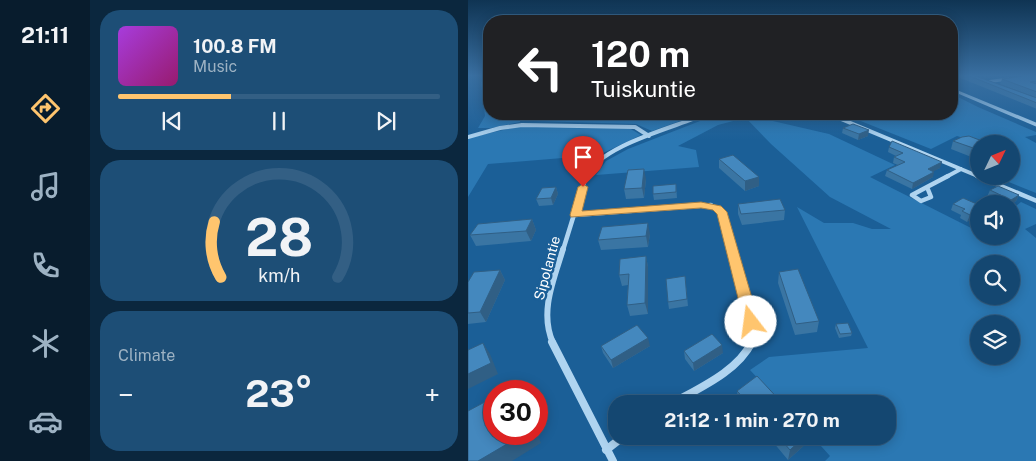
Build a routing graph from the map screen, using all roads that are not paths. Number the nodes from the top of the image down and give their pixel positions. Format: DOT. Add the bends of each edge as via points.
graph roads {
  1 [pos="970,97"];
  2 [pos="690,120"];
  3 [pos="843,120"];
  4 [pos="1036,125"];
  5 [pos="649,136"];
  6 [pos="468,137"];
  7 [pos="961,170"];
  8 [pos="928,187"];
  9 [pos="1036,201"];
  10 [pos="575,215"];
  11 [pos="686,395"];
  12 [pos="612,445"];
  13 [pos="606,450"];
  14 [pos="613,461"];
  1 -- 4 [label="street"];
  2 -- 5 [label="street, Sipolantie"];
  3 -- 7 [label="street"];
  5 -- 6 [label="street" via="634,127 522,124"];
  5 -- 10 [label="street, Sipolantie" via="602,157 587,174"];
  7 -- 8 [label="street"];
  7 -- 9 [label="street"];
  10 -- 11 [label="street" via="701,205 711,205 722,212 754,337 751,348 730,368"];
  10 -- 13 [label="street, Sipolantie" via="548,297 547,330"];
  12 -- 13 [label="street"];
  13 -- 14 [label="street, Sipolantie"];
}
